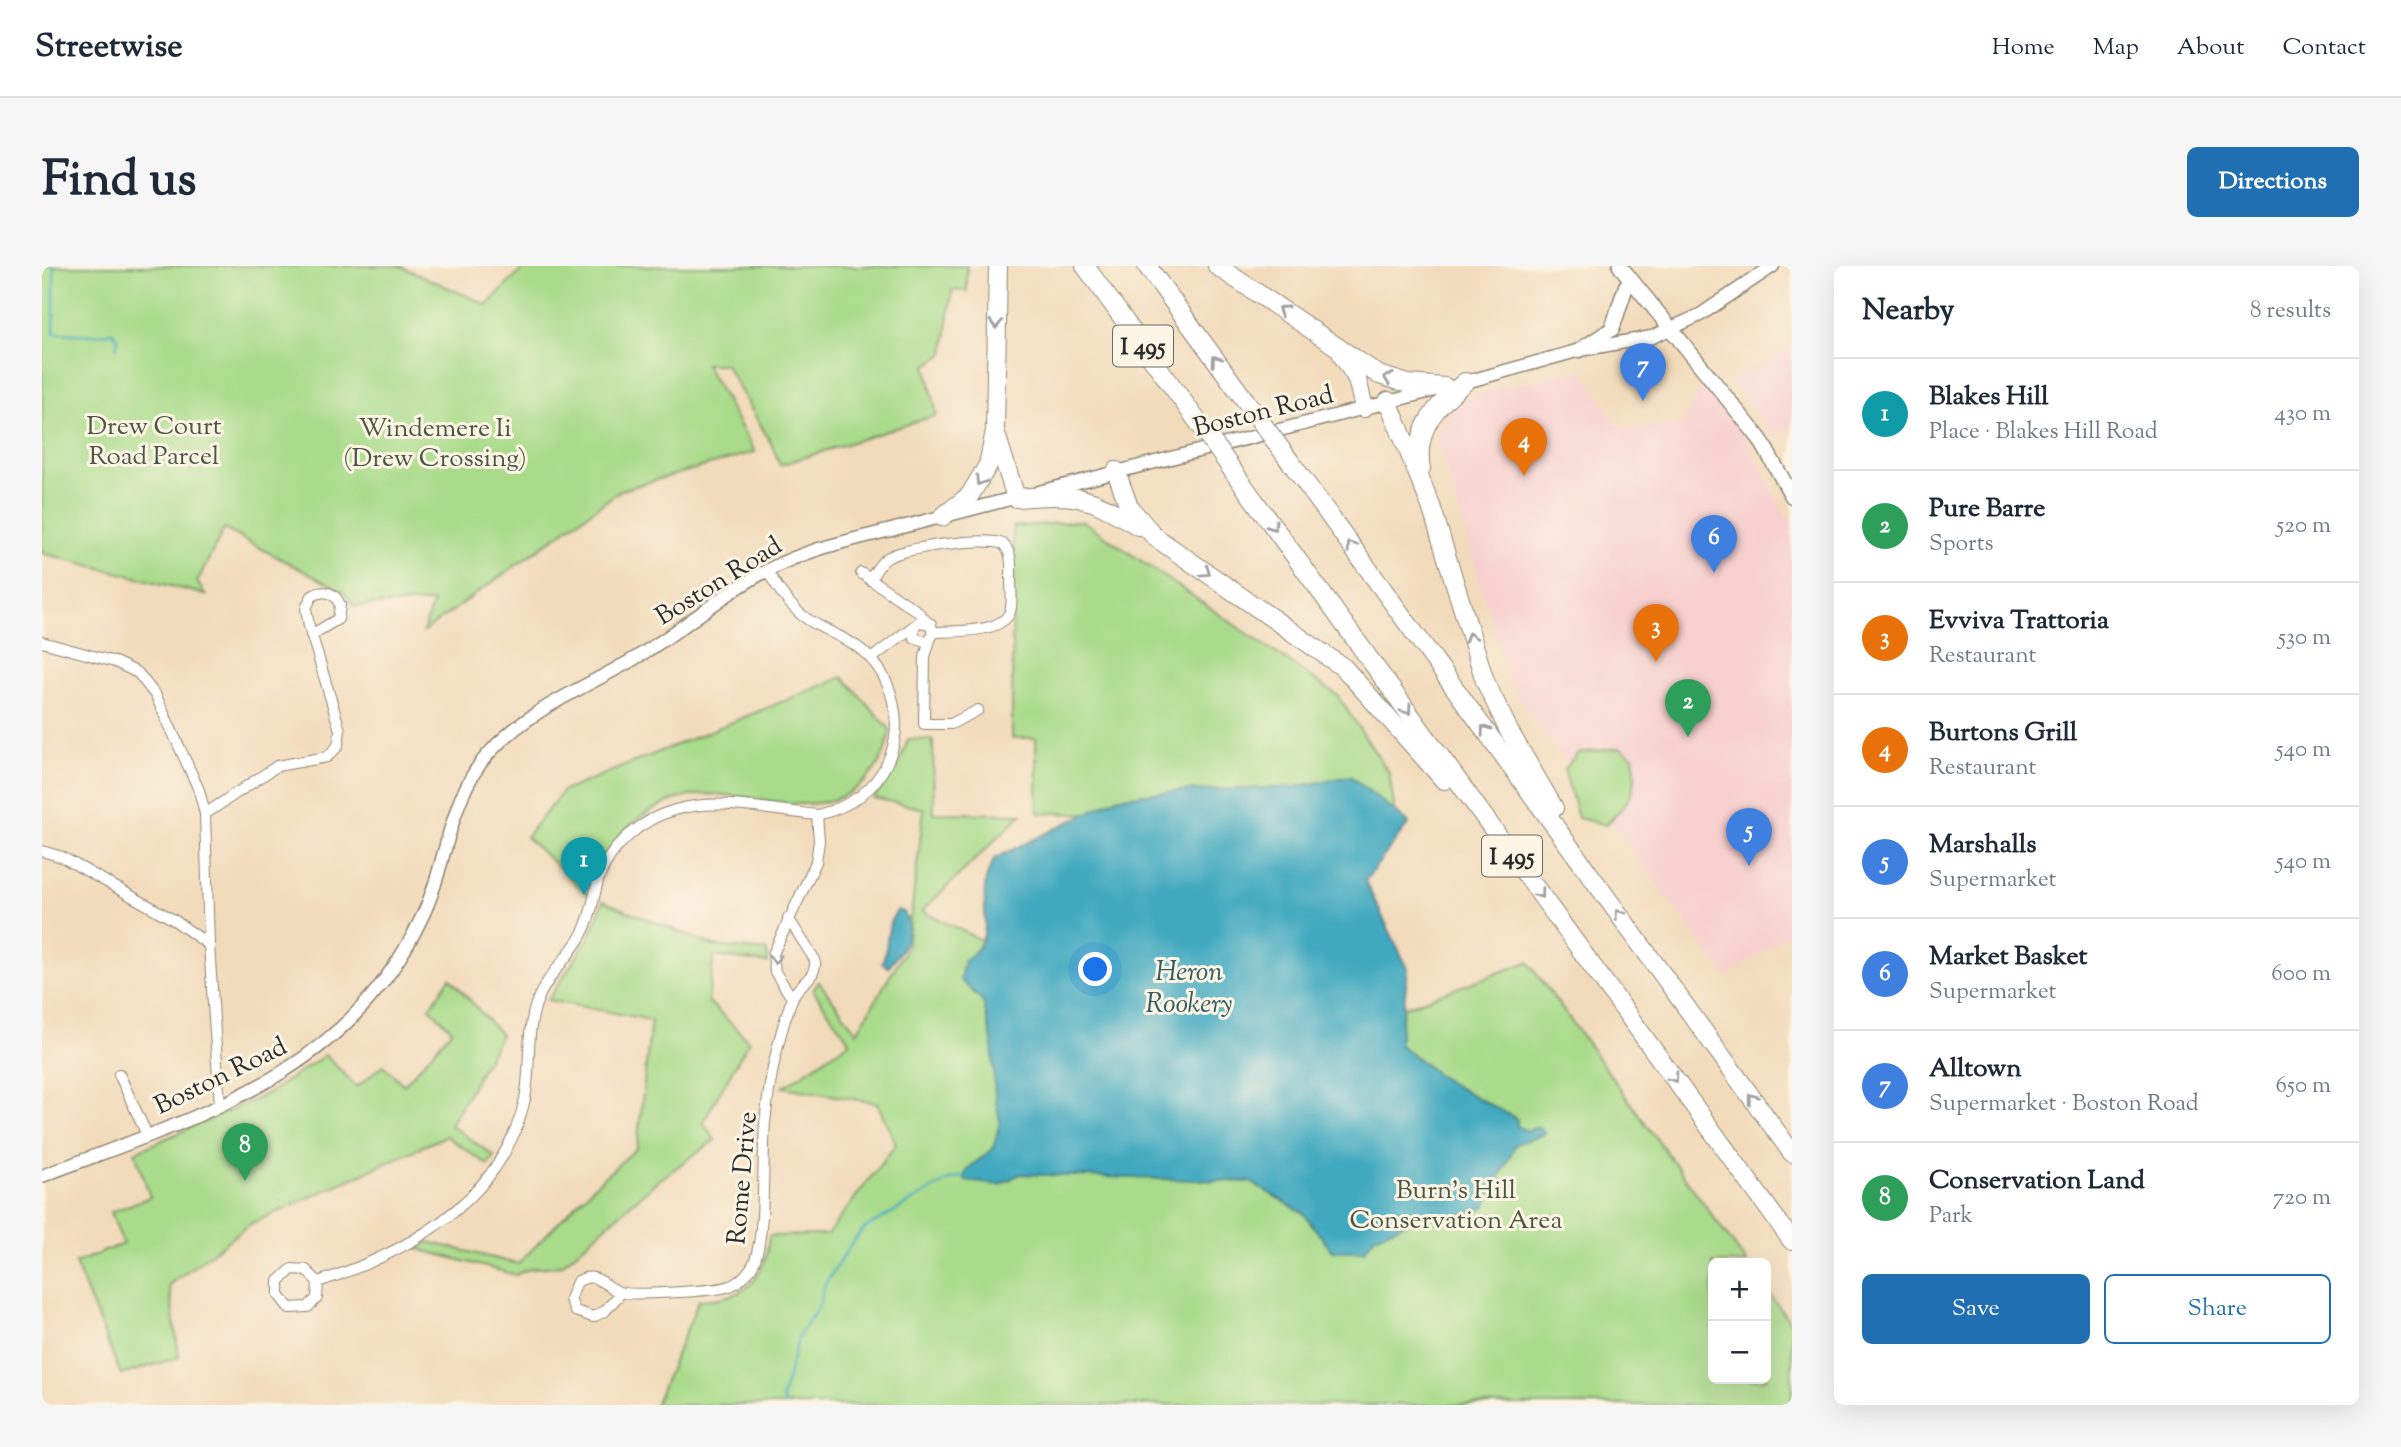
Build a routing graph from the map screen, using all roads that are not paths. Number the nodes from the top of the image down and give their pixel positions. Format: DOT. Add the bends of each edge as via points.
graph roads {
  1 [pos="998,266"];
  2 [pos="1085,266"];
  3 [pos="1147,266"];
  4 [pos="1217,266"];
  5 [pos="1608,266"];
  6 [pos="1620,266"];
  7 [pos="1773,266"];
  8 [pos="1626,286"];
  9 [pos="1670,329"];
  10 [pos="1339,349"];
  11 [pos="1580,350"];
  12 [pos="1465,382"];
  13 [pos="1445,387"];
  14 [pos="1388,401"];
  15 [pos="1364,408"];
  16 [pos="995,431"];
  17 [pos="1115,471"];
  18 [pos="1426,493"];
  19 [pos="1792,496"];
  20 [pos="1016,498"];
  21 [pos="942,517"];
  22 [pos="1150,533"];
  23 [pos="767,570"];
  24 [pos="861,573"];
  25 [pos="870,580"];
  26 [pos="906,605"];
  27 [pos="928,622"];
  28 [pos="915,626"];
  29 [pos="311,635"];
  30 [pos="925,638"];
  31 [pos="42,642"];
  32 [pos="892,643"];
  33 [pos="871,659"];
  34 [pos="978,710"];
  35 [pos="205,814"];
  36 [pos="817,815"];
  37 [pos="42,851"];
  38 [pos="1510,853"];
  39 [pos="1589,873"];
  40 [pos="788,918"];
  41 [pos="209,945"];
  42 [pos="792,998"];
  43 [pos="119,1074"];
  44 [pos="220,1106"];
  45 [pos="147,1135"];
  46 [pos="1792,1153"];
  47 [pos="42,1176"];
  48 [pos="1792,1241"];
  49 [pos="318,1282"];
  50 [pos="621,1293"];
  1 -- 16 [label="highway, one-way"];
  2 -- 38 [label="highway, I 495, one-way, bridge"];
  39 -- 3 [label="highway, I 495, one-way, bridge"];
  10 -- 4 [label="highway, one-way"];
  5 -- 8 [label="main road"];
  6 -- 9 [label="main road"];
  7 -- 9 [label="main road, Boston Road" via="1723,301"];
  8 -- 9 [label="main road"];
  8 -- 11 [label="main road" via="1612,329"];
  9 -- 11 [label="main road, Boston Road" via="1652,337"];
  9 -- 19 [label="main road" via="1760,439"];
  13 -- 10 [label="highway, one-way" via="1393,381"];
  10 -- 15 [label="highway" via="1357,379"];
  11 -- 12 [label="main road, Boston Road"];
  12 -- 13 [label="main road, Boston Road"];
  12 -- 18 [label="highway" via="1436,408 1423,432 1420,462"];
  13 -- 14 [label="main road, Boston Road"];
  14 -- 15 [label="main road, Boston Road"];
  14 -- 18 [label="highway"];
  15 -- 17 [label="main road, Boston Road"];
  16 -- 20 [label="highway"];
  16 -- 21 [label="highway, one-way" via="984,477"];
  17 -- 20 [label="main road, Boston Road"];
  17 -- 22 [label="highway" via="1129,507"];
  39 -- 18 [label="highway, one-way" via="1495,704"];
  20 -- 21 [label="main road, Boston Road"];
  20 -- 22 [label="highway" via="1080,495"];
  21 -- 23 [label="main road, Boston Road" via="822,548"];
  22 -- 38 [label="highway, one-way" via="1344,668"];
  23 -- 33 [label="street" via="795,610"];
  23 -- 44 [label="main road, Boston Road" via="649,650 537,713 495,747 475,769 464,791 421,920 371,994 312,1055"];
  24 -- 25 [label="street"];
  25 -- 26 [label="street"];
  25 -- 30 [label="street" via="881,562 895,554 986,540 1006,546 1011,557 1007,617 979,629"];
  26 -- 27 [label="street"];
  26 -- 28 [label="street"];
  27 -- 28 [label="street"];
  27 -- 30 [label="street"];
  28 -- 30 [label="street"];
  28 -- 32 [label="street"];
  29 -- 29 [label="street" via="306,611 309,600 317,593 332,594 341,605 338,619"];
  29 -- 35 [label="street" via="340,730 338,746 327,757 277,766"];
  30 -- 32 [label="street"];
  30 -- 34 [label="street" via="924,724 951,724"];
  31 -- 35 [label="street" via="115,662 148,682 199,790"];
  32 -- 33 [label="street"];
  33 -- 36 [label="street" via="892,698 896,727 890,756 868,790 840,808"];
  35 -- 41 [label="street"];
  36 -- 40 [label="street" via="816,862"];
  36 -- 49 [label="street" via="699,805 664,813 628,836 603,868 581,936 551,974 536,1005 525,1101 497,1166 457,1209 418,1237 368,1264"];
  37 -- 41 [label="street" via="62,857 174,920"];
  38 -- 48 [label="highway, I 495, one-way"];
  46 -- 39 [label="highway, I 495, one-way"];
  40 -- 42 [label="street, one-way" via="773,963"];
  40 -- 42 [label="street, Rome Drive" via="816,967"];
  41 -- 44 [label="street"];
  42 -- 50 [label="street, Rome Drive" via="768,1101 758,1243 751,1269 721,1289"];
  43 -- 45 [label="street"];
  44 -- 45 [label="main road, Boston Road"];
  45 -- 47 [label="main road, Boston Road"];
  49 -- 49 [label="street" via="306,1270 292,1269 279,1281 279,1295 289,1308 305,1309 317,1298"];
  50 -- 50 [label="street, Rome Drive" via="593,1317 575,1311 570,1299 577,1282 588,1277"];
}
